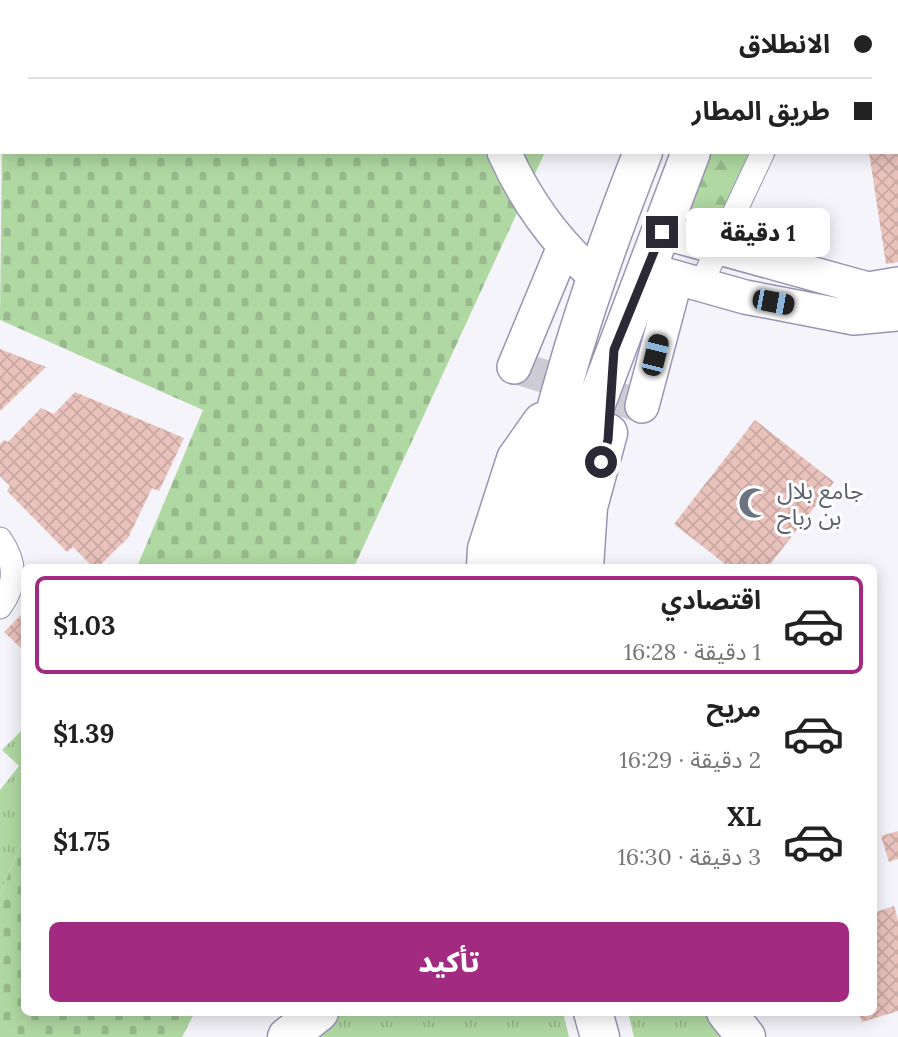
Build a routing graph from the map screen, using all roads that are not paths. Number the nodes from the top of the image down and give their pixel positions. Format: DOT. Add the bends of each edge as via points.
graph roads {
  1 [pos="505,154"];
  2 [pos="642,154"];
  3 [pos="690,154"];
  4 [pos="762,154"];
  5 [pos="662,232"];
  6 [pos="719,245"];
  7 [pos="563,249"];
  8 [pos="595,276"];
  9 [pos="675,277"];
  10 [pos="898,285"];
  11 [pos="898,314"];
  12 [pos="614,350"];
  13 [pos="514,367"];
  14 [pos="555,403"];
  15 [pos="642,406"];
  16 [pos="0,539"];
  17 [pos="486,564"];
  18 [pos="523,564"];
  19 [pos="553,564"];
  20 [pos="584,564"];
  21 [pos="0,607"];
  22 [pos="314,1016"];
  23 [pos="594,1016"];
  24 [pos="616,1016"];
  25 [pos="729,1016"];
  26 [pos="287,1037"];
  27 [pos="600,1037"];
  28 [pos="621,1037"];
  29 [pos="746,1037"];
  1 -- 7 [label="main road" via="528,201"];
  2 -- 8 [label="highway"];
  3 -- 5 [label="highway"];
  4 -- 6 [label="street"];
  5 -- 6 [label="main road"];
  5 -- 9 [label="highway"];
  6 -- 9 [label="street"];
  6 -- 10 [label="main road" via="868,289"];
  7 -- 8 [label="main road"];
  7 -- 13 [label="main road"];
  8 -- 14 [label="highway"];
  9 -- 11 [label="main road" via="746,297 854,318"];
  9 -- 12 [label="highway"];
  9 -- 15 [label="main road"];
  12 -- 19 [label="highway" via="566,484"];
  12 -- 20 [label="highway" via="608,440 588,507"];
  14 -- 17 [label="highway" via="516,459"];
  14 -- 18 [label="highway"];
  16 -- 21 [label="street" via="13,566 13,582"];
  22 -- 26 [label="highway"];
  23 -- 27 [label="highway"];
  24 -- 28 [label="highway"];
  25 -- 29 [label="highway"];
}
